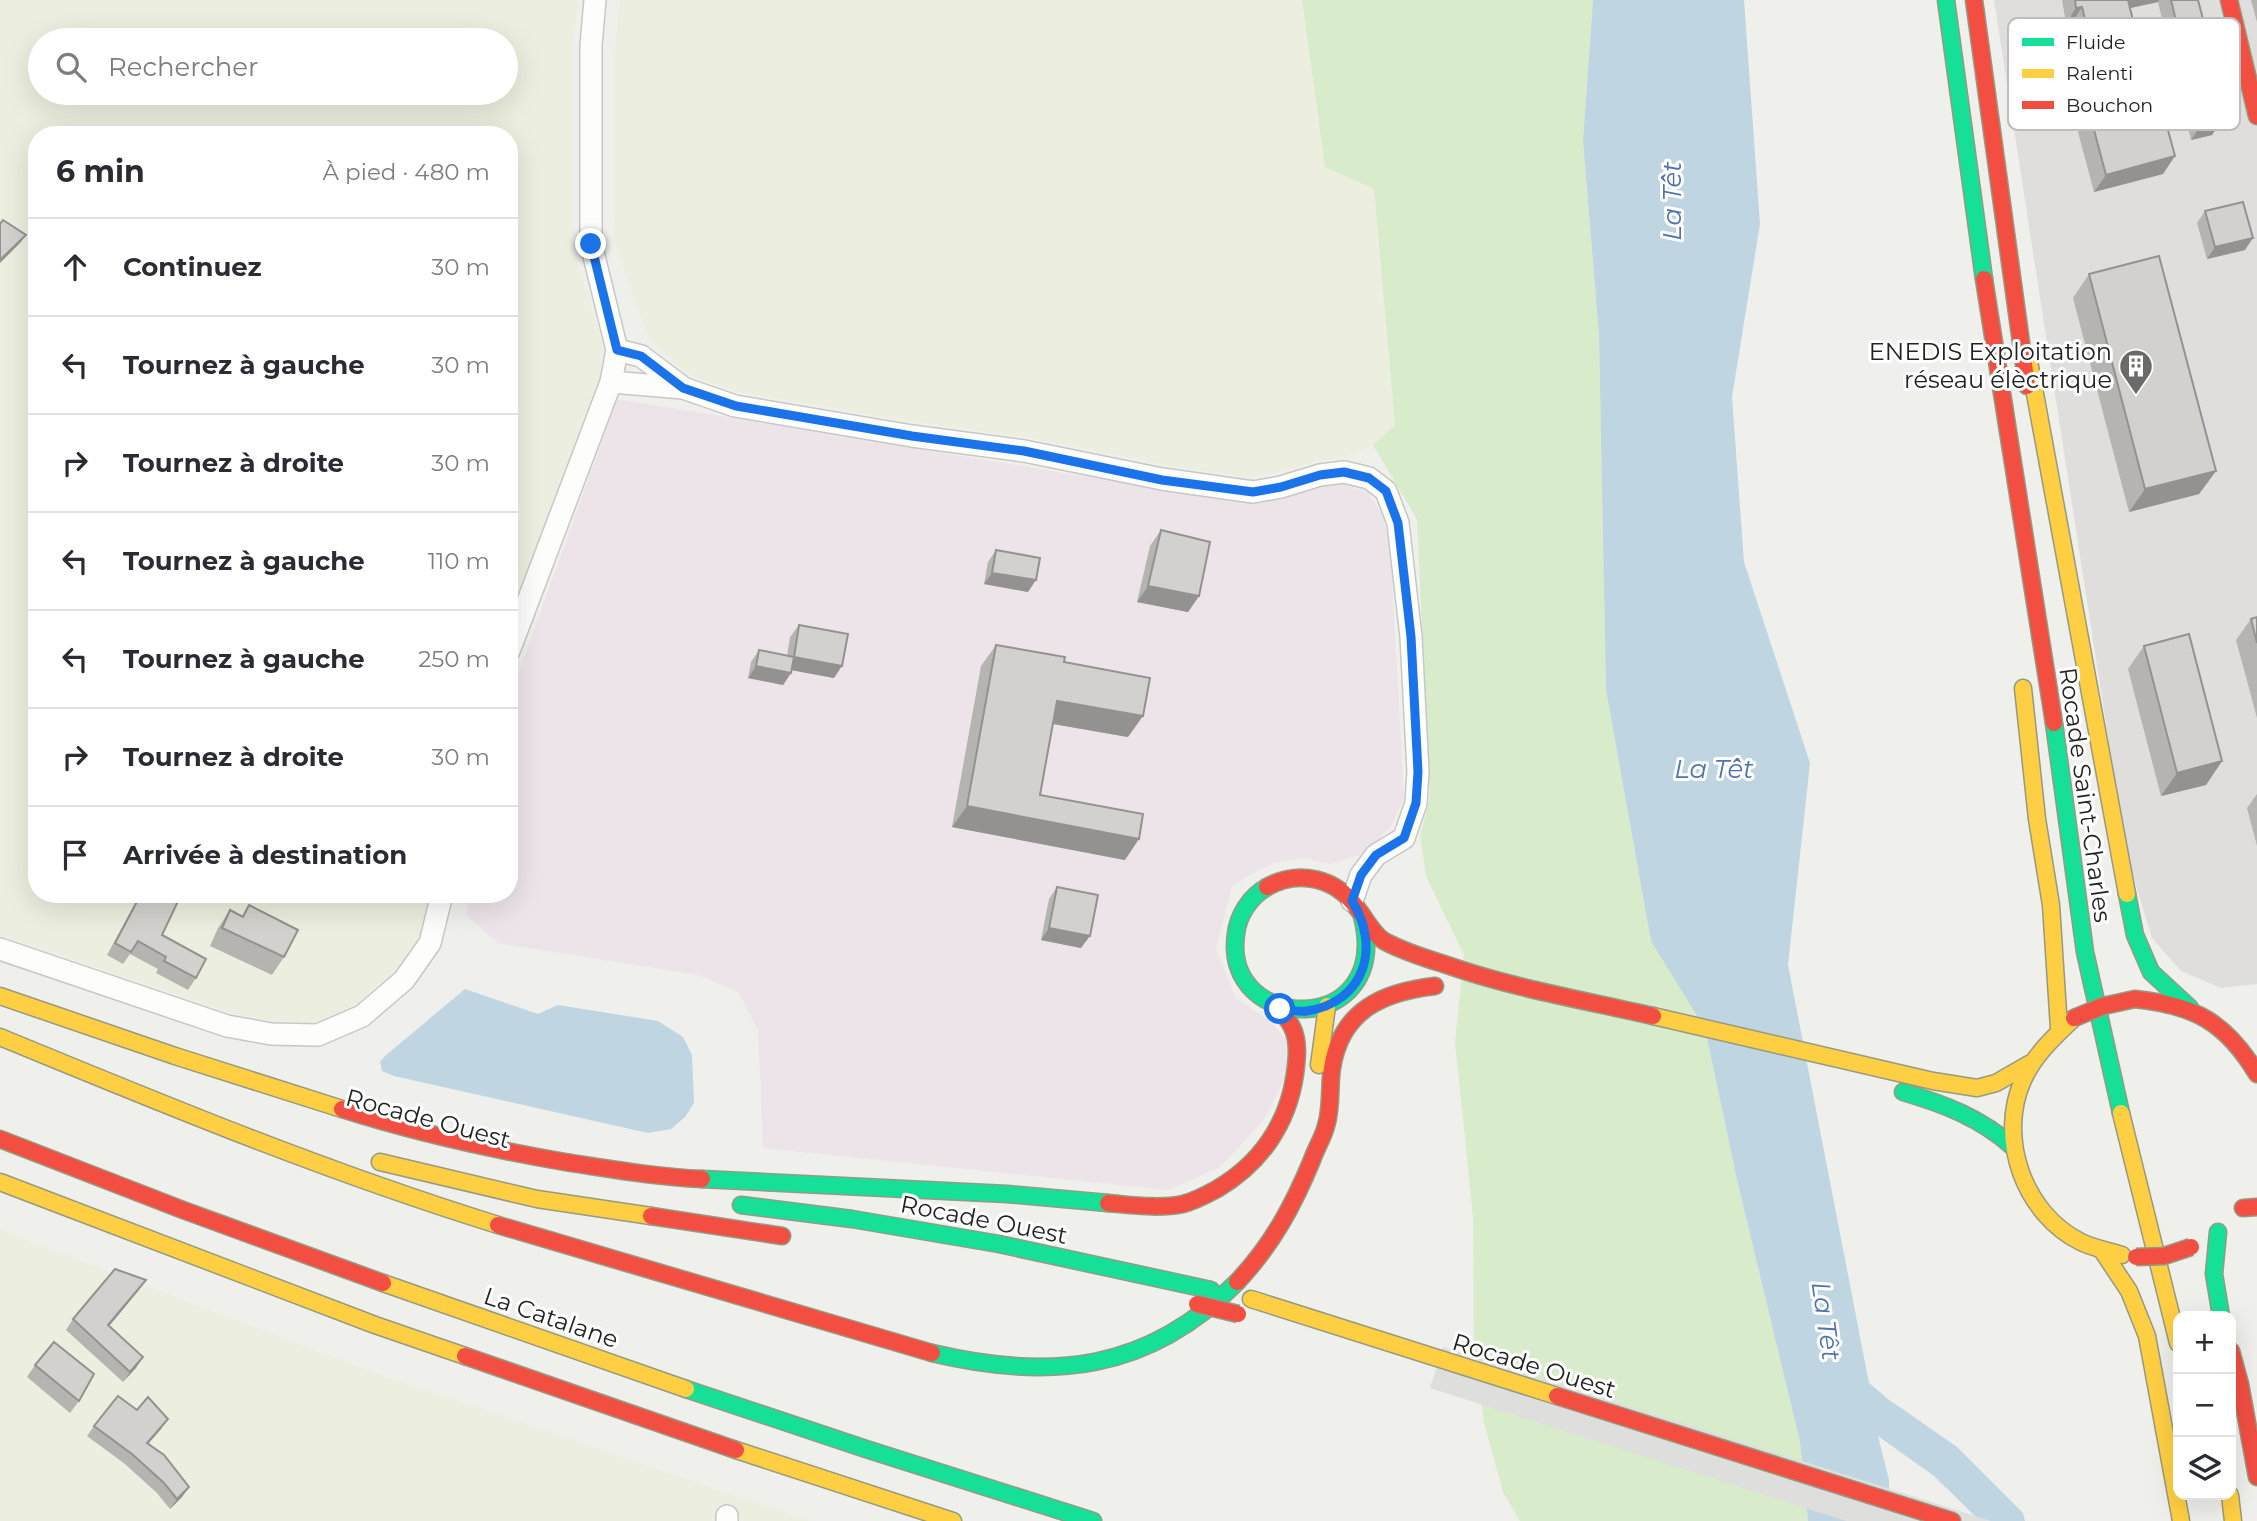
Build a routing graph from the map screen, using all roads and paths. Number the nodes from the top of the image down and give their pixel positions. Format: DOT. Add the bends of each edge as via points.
graph roads {
  1 [pos="595,0"];
  2 [pos="1946,0"];
  3 [pos="1974,0"];
  4 [pos="2228,0"];
  5 [pos="2232,18"];
  6 [pos="2240,48"];
  7 [pos="2257,116"];
  8 [pos="2007,245"];
  9 [pos="1979,247"];
  10 [pos="617,350"];
  11 [pos="611,382"];
  12 [pos="683,388"];
  13 [pos="2006,519"];
  14 [pos="2059,610"];
  15 [pos="518,627"];
  16 [pos="2022,677"];
  17 [pos="440,903"];
  18 [pos="1357,909"];
  19 [pos="0,949"];
  20 [pos="1393,981"];
  21 [pos="1367,985"];
  22 [pos="2114,988"];
  23 [pos="0,996"];
  24 [pos="1342,998"];
  25 [pos="1509,1000"];
  26 [pos="0,1003"];
  27 [pos="1327,1006"];
  28 [pos="2190,1008"];
  29 [pos="1280,1009"];
  30 [pos="2120,1015"];
  31 [pos="1590,1019"];
  32 [pos="2059,1028"];
  33 [pos="2227,1032"];
  34 [pos="0,1035"];
  35 [pos="2249,1035"];
  36 [pos="2029,1065"];
  37 [pos="2257,1074"];
  38 [pos="1885,1087"];
  39 [pos="257,1124"];
  40 [pos="0,1139"];
  41 [pos="2013,1146"];
  42 [pos="368,1158"];
  43 [pos="0,1182"];
  44 [pos="642,1190"];
  45 [pos="1298,1194"];
  46 [pos="722,1202"];
  47 [pos="2250,1203"];
  48 [pos="2172,1231"];
  49 [pos="2218,1232"];
  50 [pos="794,1237"];
  51 [pos="2103,1252"];
  52 [pos="2181,1268"];
  53 [pos="1191,1303"];
  54 [pos="2220,1311"];
  55 [pos="1244,1316"];
  56 [pos="2173,1323"];
  57 [pos="2236,1369"];
  58 [pos="2257,1478"];
  59 [pos="2231,1500"];
  60 [pos="953,1521"];
  61 [pos="1093,1521"];
  62 [pos="1952,1521"];
  63 [pos="2181,1521"];
  64 [pos="2233,1521"];
  1 -- 10 [label="street" via="591,244"];
  2 -- 9 [label="main road"];
  3 -- 8 [label="main road"];
  4 -- 5 [label="main road"];
  6 -- 7 [label="main road"];
  8 -- 14 [label="main road"];
  8 -- 28 [label="main road" via="2135,935 2151,972"];
  9 -- 13 [label="main road"];
  9 -- 56 [label="main road, Rocade Saint-Charles" via="2085,952"];
  10 -- 11 [label="street"];
  10 -- 12 [label="street" via="641,356"];
  11 -- 12 [label="street"];
  11 -- 15 [label="street"];
  12 -- 18 [label="street" via="736,406 1024,451 1162,480 1253,492 1344,472 1369,478 1386,491 1398,523 1411,637 1416,803 1404,838 1376,855 1361,875"];
  16 -- 32 [label="main road" via="2037,819 2052,905"];
  17 -- 19 [label="street" via="430,943 404,980 362,1016 318,1035 271,1034 227,1026"];
  18 -- 24 [label="main road" via="1368,938 1366,961"];
  18 -- 29 [label="main road" via="1338,888 1321,880 1295,877 1270,884 1250,900 1237,921 1236,962 1252,991"];
  18 -- 36 [label="main road" via="1381,938 1465,972 1933,1081 1977,1088"];
  20 -- 45 [label="main road" via="1441,987 1403,989 1374,1000 1352,1022 1335,1054 1327,1123"];
  21 -- 24 [label="main road"];
  22 -- 30 [label="main road"];
  23 -- 29 [label="main road" via="363,1116 527,1155 655,1177 1007,1194 1143,1206 1182,1204 1204,1196 1237,1177 1263,1152 1282,1120 1298,1055 1293,1028"];
  24 -- 27 [label="main road"];
  25 -- 31 [label="main road"];
  26 -- 44 [label="main road, Rocade Ouest" via="175,1070 384,1133"];
  27 -- 29 [label="main road" via="1304,1012"];
  27 -- 45 [label="main road" via="1317,1119"];
  28 -- 32 [label="main road, bridge" via="2135,999 2103,1005"];
  28 -- 33 [label="main road"];
  32 -- 36 [label="main road"];
  33 -- 35 [label="main road"];
  33 -- 37 [label="main road"];
  34 -- 39 [label="main road"];
  34 -- 45 [label="main road" via="318,1166 913,1350 1002,1366 1062,1367 1114,1358 1172,1335 1232,1288 1270,1246"];
  36 -- 41 [label="main road" via="2012,1118"];
  38 -- 41 [label="main road" via="1946,1104 1999,1132"];
  40 -- 61 [label="main road, La Catalane" via="392,1286 704,1396"];
  41 -- 51 [label="main road" via="2023,1181 2043,1212 2070,1236"];
  42 -- 50 [label="main road, Rocade Ouest" via="537,1199"];
  43 -- 60 [label="main road" via="375,1325"];
  46 -- 62 [label="main road, Rocade Ouest" via="999,1244 1251,1299"];
  47 -- 49 [label="main road"];
  48 -- 52 [label="main road"];
  49 -- 51 [label="main road, bridge" via="2164,1255"];
  49 -- 54 [label="main road" via="2213,1288"];
  51 -- 63 [label="main road" via="2129,1291 2147,1336"];
  53 -- 55 [label="main road, bridge"];
  57 -- 58 [label="main road"];
  59 -- 64 [label="main road"];
}
